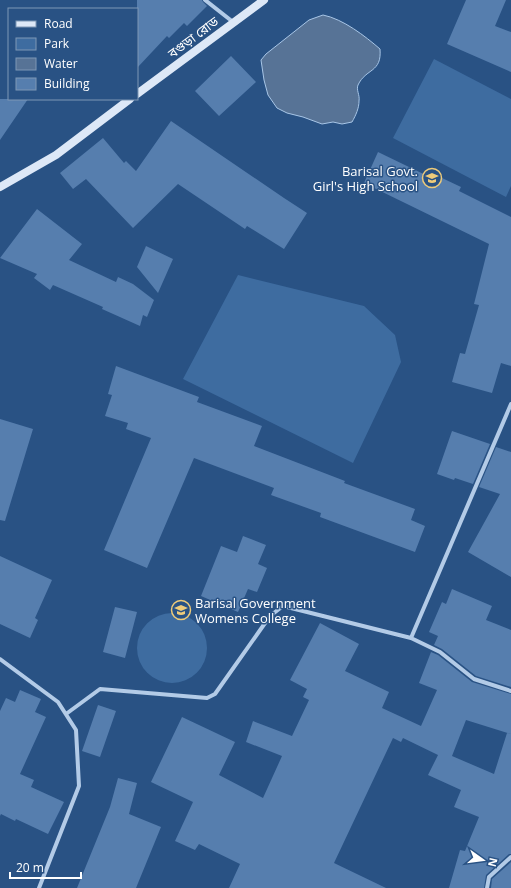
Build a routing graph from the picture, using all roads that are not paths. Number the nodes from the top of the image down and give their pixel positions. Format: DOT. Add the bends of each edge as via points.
graph roads {
  1 [pos="205,0"];
  2 [pos="264,0"];
  3 [pos="233,22"];
  4 [pos="138,93"];
  5 [pos="129,100"];
  6 [pos="0,187"];
  7 [pos="511,404"];
  8 [pos="411,638"];
  9 [pos="0,659"];
  10 [pos="511,690"];
  11 [pos="66,714"];
  12 [pos="511,857"];
  13 [pos="39,888"];
  14 [pos="487,888"];
  1 -- 3 [label="street"];
  2 -- 3 [label="main road, বগুড়া রোড"];
  3 -- 4 [label="main road, বগুড়া রোড"];
  5 -- 6 [label="main road" via="56,155"];
  7 -- 8 [label="street"];
  8 -- 10 [label="street" via="440,652 474,679"];
  8 -- 11 [label="street" via="283,606 270,616 215,694 207,698 100,689"];
  9 -- 11 [label="street" via="58,702"];
  11 -- 13 [label="street" via="76,730 79,786"];
  12 -- 14 [label="street" via="489,877"];
}
